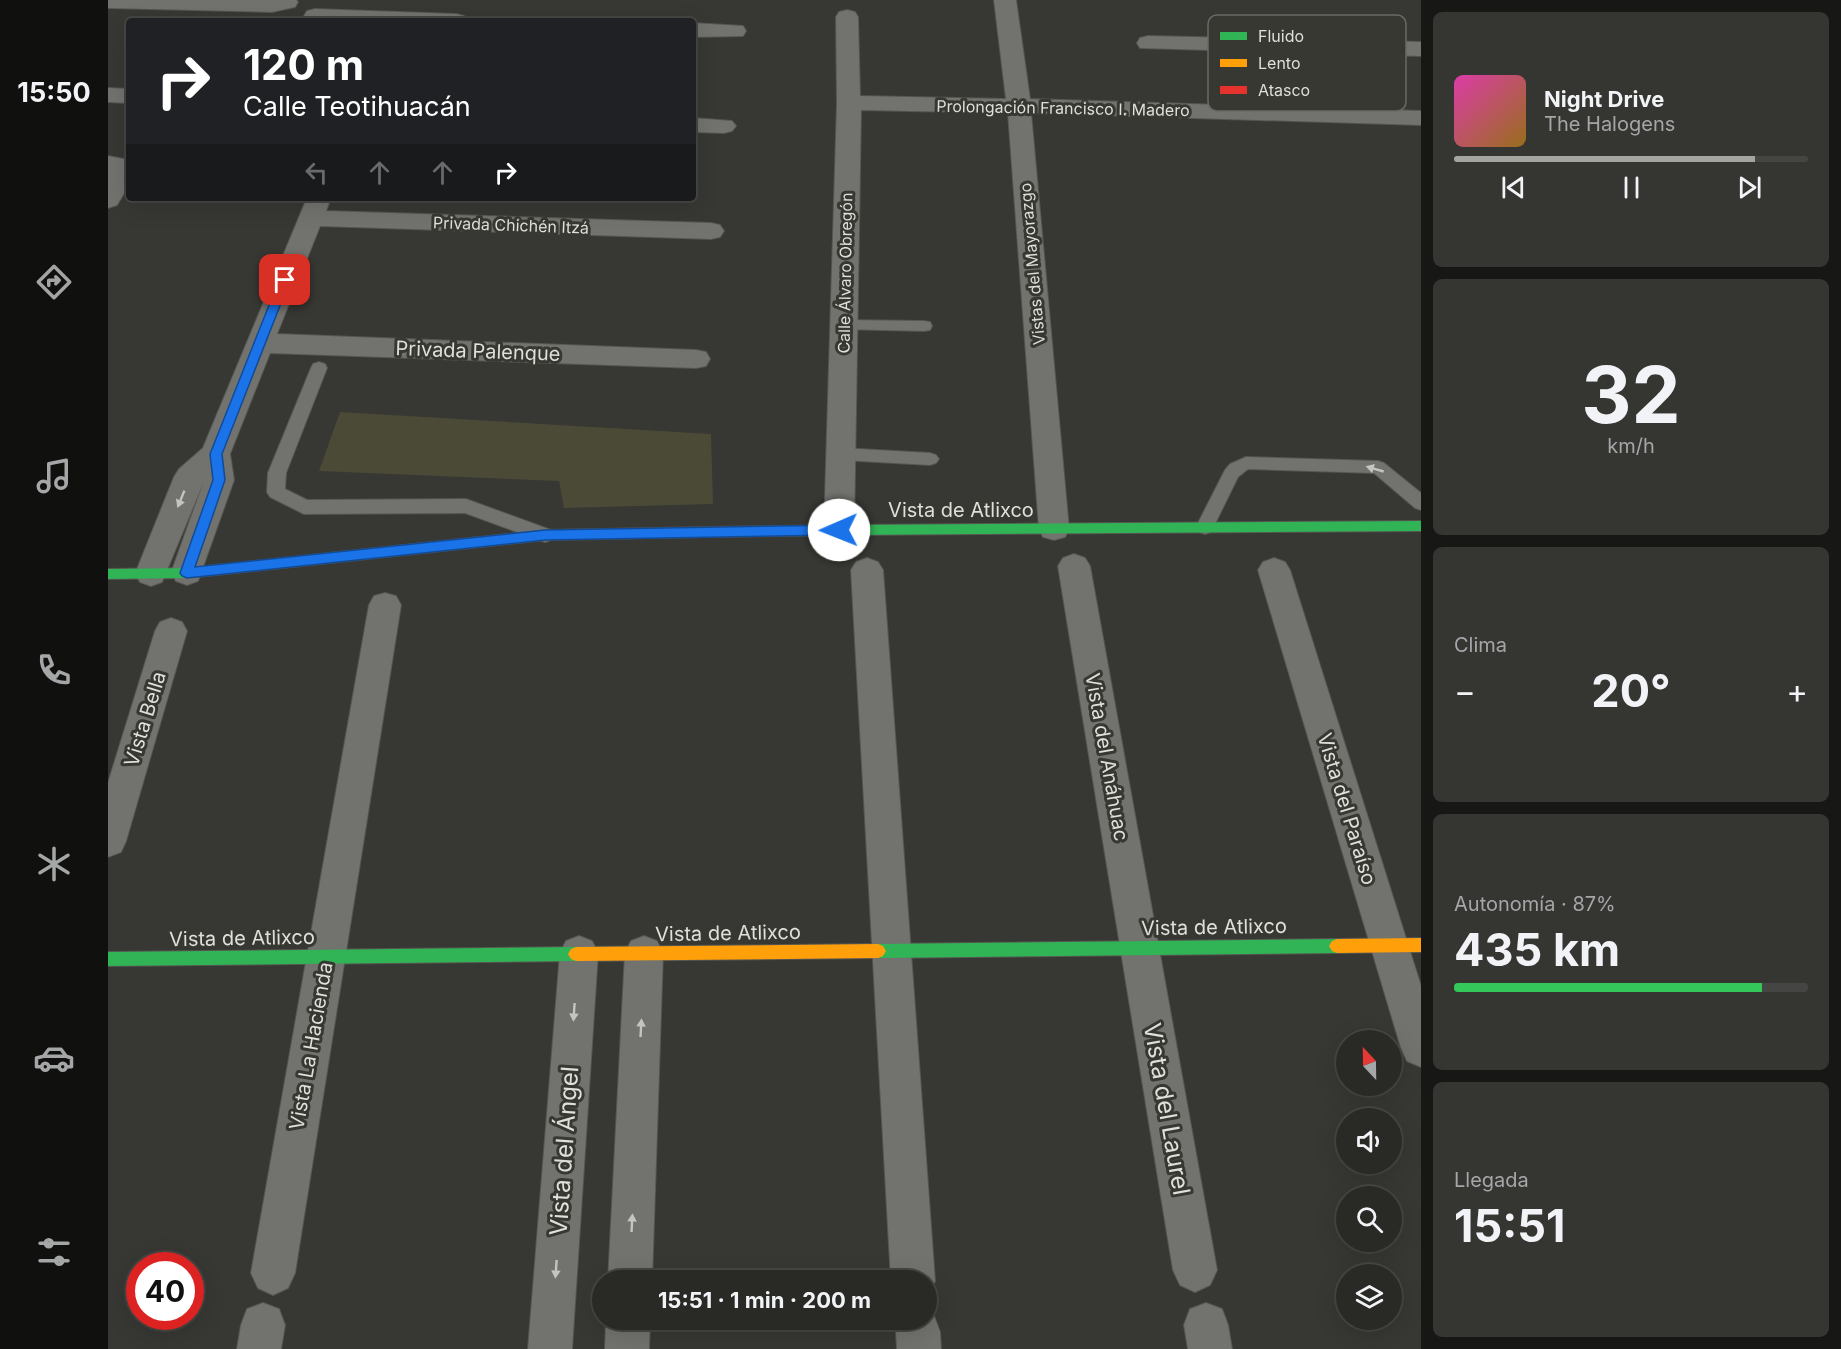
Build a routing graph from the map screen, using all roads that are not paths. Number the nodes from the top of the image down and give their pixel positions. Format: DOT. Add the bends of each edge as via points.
graph roads {
  1 [pos="1005,0"];
  2 [pos="108,2"];
  3 [pos="288,2"];
  4 [pos="315,16"];
  5 [pos="847,17"];
  6 [pos="353,18"];
  7 [pos="696,30"];
  8 [pos="735,32"];
  9 [pos="1148,44"];
  10 [pos="1208,45"];
  11 [pos="1406,49"];
  12 [pos="1421,49"];
  13 [pos="108,95"];
  14 [pos="126,96"];
  15 [pos="849,103"];
  16 [pos="1019,106"];
  17 [pos="1421,118"];
  18 [pos="696,125"];
  19 [pos="724,126"];
  20 [pos="108,163"];
  21 [pos="108,200"];
  22 [pos="314,208"];
  23 [pos="711,231"];
  24 [pos="844,325"];
  25 [pos="924,326"];
  26 [pos="259,343"];
  27 [pos="696,359"];
  28 [pos="319,368"];
  29 [pos="216,454"];
  30 [pos="841,454"];
  31 [pos="930,459"];
  32 [pos="1421,503"];
  33 [pos="1421,526"];
  34 [pos="1205,527"];
  35 [pos="1054,529"];
  36 [pos="839,530"];
  37 [pos="545,535"];
  38 [pos="1074,566"];
  39 [pos="867,570"];
  40 [pos="1274,570"];
  41 [pos="187,573"];
  42 [pos="108,574"];
  43 [pos="151,574"];
  44 [pos="385,605"];
  45 [pos="171,632"];
  46 [pos="108,841"];
  47 [pos="1405,945"];
  48 [pos="1140,948"];
  49 [pos="892,951"];
  50 [pos="579,953"];
  51 [pos="644,953"];
  52 [pos="327,957"];
  53 [pos="108,959"];
  54 [pos="1421,1048"];
  55 [pos="630,1270"];
  56 [pos="913,1270"];
  57 [pos="1195,1270"];
  58 [pos="273,1273"];
  59 [pos="628,1330"];
  60 [pos="550,1349"];
  61 [pos="627,1349"];
  1 -- 16 [label="street, Vistas del Mayorazgo"];
  2 -- 3 [label="street" via="272,6"];
  4 -- 6 [label="street"];
  5 -- 15 [label="street, Calle Álvaro Obregón"];
  7 -- 8 [label="street"];
  9 -- 10 [label="street"];
  11 -- 12 [label="street"];
  13 -- 14 [label="street"];
  15 -- 16 [label="street, Prolongación Francisco I. Madero"];
  15 -- 24 [label="street, Calle Álvaro Obregón"];
  16 -- 17 [label="street, Prolongación Francisco I. Madero"];
  16 -- 35 [label="street, Vistas del Mayorazgo"];
  18 -- 19 [label="street"];
  20 -- 21 [label="street" via="122,166 122,175"];
  22 -- 23 [label="street, Privada Chichén Itzá"];
  22 -- 26 [label="street"];
  24 -- 25 [label="lane"];
  24 -- 30 [label="street, Calle Álvaro Obregón"];
  26 -- 27 [label="street, Privada Palenque"];
  26 -- 29 [label="street"];
  28 -- 37 [label="lane" via="277,473 276,492 304,507 466,506"];
  29 -- 41 [label="street" via="219,480"];
  29 -- 43 [label="street, one-way" via="189,477"];
  30 -- 31 [label="lane"];
  30 -- 36 [label="street, Calle Álvaro Obregón"];
  32 -- 34 [label="lane, one-way" via="1378,467 1246,463 1231,474"];
  33 -- 34 [label="street, Vista de Atlixco"];
  34 -- 35 [label="street, Vista de Atlixco"];
  35 -- 36 [label="street, Vista de Atlixco"];
  36 -- 37 [label="street, Vista de Atlixco"];
  37 -- 41 [label="street, Vista de Atlixco"];
  38 -- 48 [label="street, Vista del Anáhuac"];
  39 -- 49 [label="street"];
  40 -- 47 [label="street, Vista del Paraíso"];
  41 -- 43 [label="street, Vista de Atlixco"];
  42 -- 43 [label="street, Vista de Atlixco"];
  44 -- 52 [label="street, Vista La Hacienda"];
  45 -- 46 [label="street, Vista Bella"];
  47 -- 48 [label="street, Vista de Atlixco"];
  47 -- 54 [label="street, Vista del Paraíso"];
  48 -- 49 [label="street, Vista de Atlixco"];
  48 -- 57 [label="street, Vista del Laurel"];
  49 -- 51 [label="street, Vista de Atlixco"];
  49 -- 56 [label="street"];
  50 -- 51 [label="street, Vista de Atlixco"];
  50 -- 52 [label="street, Vista de Atlixco"];
  50 -- 60 [label="street, Vista del Ángel, one-way"];
  55 -- 51 [label="street, one-way"];
  52 -- 53 [label="street, Vista de Atlixco"];
  52 -- 58 [label="street, Vista La Hacienda"];
  59 -- 61 [label="street"];
}
